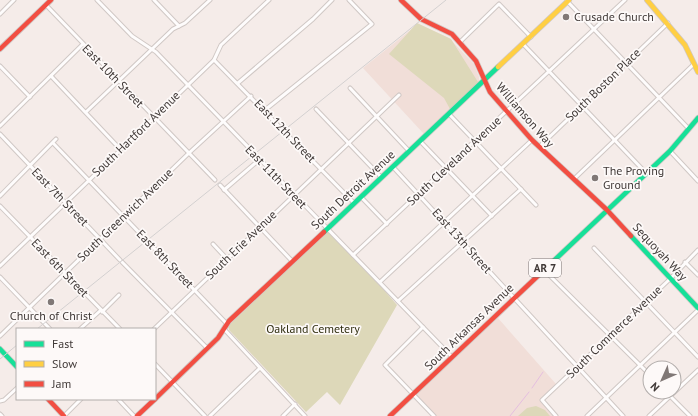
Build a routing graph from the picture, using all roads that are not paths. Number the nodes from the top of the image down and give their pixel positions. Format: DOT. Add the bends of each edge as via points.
graph roads {
  1 [pos="14,0"];
  2 [pos="51,0"];
  3 [pos="97,0"];
  4 [pos="154,0"];
  5 [pos="210,0"];
  6 [pos="269,0"];
  7 [pos="332,0"];
  8 [pos="349,0"];
  9 [pos="401,0"];
  10 [pos="625,0"];
  11 [pos="646,0"];
  12 [pos="568,1"];
  13 [pos="46,5"];
  14 [pos="0,14"];
  15 [pos="668,23"];
  16 [pos="179,26"];
  17 [pos="594,29"];
  18 [pos="531,37"];
  19 [pos="460,42"];
  20 [pos="83,44"];
  21 [pos="523,44"];
  22 [pos="0,49"];
  23 [pos="152,50"];
  24 [pos="214,60"];
  25 [pos="626,63"];
  26 [pos="694,64"];
  27 [pos="0,66"];
  28 [pos="549,72"];
  29 [pos="698,72"];
  30 [pos="51,76"];
  31 [pos="484,80"];
  32 [pos="118,81"];
  33 [pos="238,83"];
  34 [pos="186,85"];
  35 [pos="350,88"];
  36 [pos="399,95"];
  37 [pos="251,96"];
  38 [pos="30,97"];
  39 [pos="659,98"];
  40 [pos="582,105"];
  41 [pos="316,109"];
  42 [pos="265,110"];
  43 [pos="507,111"];
  44 [pos="86,112"];
  45 [pos="448,114"];
  46 [pos="376,116"];
  47 [pos="153,117"];
  48 [pos="698,118"];
  49 [pos="222,122"];
  50 [pos="0,126"];
  51 [pos="690,129"];
  52 [pos="0,134"];
  53 [pos="56,139"];
  54 [pos="532,140"];
  55 [pos="614,140"];
  56 [pos="420,141"];
  57 [pos="348,142"];
  58 [pos="475,142"];
  59 [pos="53,143"];
  60 [pos="539,146"];
  61 [pos="120,149"];
  62 [pos="409,151"];
  63 [pos="670,151"];
  64 [pos="189,153"];
  65 [pos="259,160"];
  66 [pos="30,166"];
  67 [pos="393,167"];
  68 [pos="321,168"];
  69 [pos="446,168"];
  70 [pos="502,169"];
  71 [pos="646,173"];
  72 [pos="381,177"];
  73 [pos="574,179"];
  74 [pos="88,180"];
  75 [pos="215,180"];
  76 [pos="698,181"];
  77 [pos="220,185"];
  78 [pos="521,189"];
  79 [pos="224,190"];
  80 [pos="418,194"];
  81 [pos="293,195"];
  82 [pos="0,196"];
  83 [pos="361,196"];
  84 [pos="473,196"];
  85 [pos="66,202"];
  86 [pos="354,203"];
  87 [pos="536,205"];
  88 [pos="0,206"];
  89 [pos="607,210"];
  90 [pos="492,216"];
  91 [pos="124,217"];
  92 [pos="445,222"];
  93 [pos="387,224"];
  94 [pos="260,227"];
  95 [pos="327,229"];
  96 [pos="30,237"];
  97 [pos="101,239"];
  98 [pos="463,242"];
  99 [pos="213,244"];
  100 [pos="594,248"];
  101 [pos="698,250"];
  102 [pos="353,255"];
  103 [pos="227,259"];
  104 [pos="292,261"];
  105 [pos="686,262"];
  106 [pos="0,266"];
  107 [pos="544,270"];
  108 [pos="65,273"];
  109 [pos="698,275"];
  110 [pos="0,277"];
  111 [pos="671,278"];
  112 [pos="380,282"];
  113 [pos="195,290"];
  114 [pos="120,295"];
  115 [pos="513,298"];
  116 [pos="398,301"];
  117 [pos="646,302"];
  118 [pos="29,308"];
  119 [pos="698,309"];
  120 [pos="102,311"];
  121 [pos="172,311"];
  122 [pos="226,326"];
  123 [pos="49,328"];
  124 [pos="81,328"];
  125 [pos="119,328"];
  126 [pos="155,328"];
  127 [pos="423,328"];
  128 [pos="674,332"];
  129 [pos="611,335"];
  130 [pos="0,336"];
  131 [pos="207,348"];
  132 [pos="0,349"];
  133 [pos="698,357"];
  134 [pos="452,358"];
  135 [pos="156,365"];
  136 [pos="641,365"];
  137 [pos="16,366"];
  138 [pos="577,367"];
  139 [pos="260,368"];
  140 [pos="698,370"];
  141 [pos="173,382"];
  142 [pos="682,385"];
  143 [pos="16,389"];
  144 [pos="413,394"];
  145 [pos="156,398"];
  146 [pos="606,398"];
  147 [pos="49,400"];
  148 [pos="81,400"];
  149 [pos="119,400"];
  150 [pos="154,400"];
  151 [pos="666,400"];
  152 [pos="674,400"];
  153 [pos="0,401"];
  154 [pos="295,404"];
  155 [pos="64,416"];
  156 [pos="136,416"];
  157 [pos="205,416"];
  158 [pos="210,416"];
  159 [pos="283,416"];
  160 [pos="305,416"];
  161 [pos="390,416"];
  162 [pos="434,416"];
  163 [pos="556,416"];
  164 [pos="587,416"];
  165 [pos="623,416"];
  166 [pos="649,416"];
  167 [pos="690,416"];
  1 -- 14 [label="street"];
  2 -- 13 [label="main road"];
  3 -- 23 [label="street, East 11th Street" via="132,36"];
  4 -- 16 [label="street"];
  5 -- 16 [label="street"];
  6 -- 24 [label="street, South Hartford Avenue" via="222,45"];
  7 -- 33 [label="street"];
  8 -- 42 [label="street" via="372,24"];
  9 -- 19 [label="main road, Williamson Way" via="421,19 448,31"];
  10 -- 17 [label="street, South Cleveland Avenue"];
  11 -- 15 [label="main road"];
  12 -- 17 [label="street"];
  12 -- 18 [label="main road, South Detroit Avenue"];
  13 -- 20 [label="street, East 10th Street"];
  13 -- 22 [label="main road"];
  15 -- 25 [label="street, South Boston Place"];
  15 -- 26 [label="main road" via="685,45"];
  16 -- 23 [label="street"];
  17 -- 25 [label="street"];
  17 -- 28 [label="street, South Cleveland Avenue"];
  18 -- 19 [label="street" via="499,4"];
  18 -- 21 [label="main road, South Detroit Avenue"];
  19 -- 31 [label="main road, Williamson Way" via="476,61"];
  20 -- 30 [label="street"];
  20 -- 32 [label="street, East 10th Street"];
  21 -- 28 [label="street"];
  21 -- 31 [label="main road, South Detroit Avenue"];
  23 -- 32 [label="street"];
  23 -- 34 [label="street, East 11th Street"];
  24 -- 33 [label="street, East 12th Street"];
  24 -- 34 [label="street, South Hartford Avenue"];
  25 -- 39 [label="street"];
  25 -- 40 [label="street, South Boston Place"];
  26 -- 29 [label="main road"];
  26 -- 39 [label="street"];
  27 -- 38 [label="street"];
  28 -- 40 [label="street"];
  28 -- 43 [label="street, South Cleveland Avenue"];
  30 -- 38 [label="street"];
  30 -- 44 [label="street"];
  31 -- 43 [label="main road, Williamson Way" via="490,92"];
  31 -- 45 [label="main road, South Detroit Avenue"];
  32 -- 44 [label="street"];
  32 -- 47 [label="street, East 10th Street"];
  33 -- 37 [label="street, East 12th Street"];
  34 -- 47 [label="street, South Hartford Avenue"];
  34 -- 49 [label="street, East 11th Street"];
  35 -- 46 [label="street"];
  36 -- 46 [label="street, South Erie Avenue"];
  37 -- 42 [label="street, East 12th Street"];
  37 -- 49 [label="street, South Greenwich Avenue"];
  38 -- 50 [label="street"];
  39 -- 51 [label="street"];
  39 -- 55 [label="street"];
  40 -- 55 [label="street"];
  40 -- 60 [label="street, South Boston Place"];
  41 -- 57 [label="street"];
  42 -- 68 [label="street, East 12th Street"];
  43 -- 54 [label="main road, Williamson Way"];
  43 -- 58 [label="street, South Cleveland Avenue"];
  44 -- 61 [label="street"];
  45 -- 56 [label="main road, South Detroit Avenue"];
  45 -- 58 [label="street"];
  46 -- 57 [label="street, South Erie Avenue"];
  46 -- 62 [label="street"];
  47 -- 61 [label="street, South Hartford Avenue"];
  47 -- 64 [label="street, East 10th Street"];
  48 -- 51 [label="main road, South Arkansas Avenue / AR 7"];
  49 -- 64 [label="street, South Greenwich Avenue"];
  49 -- 65 [label="street, East 11th Street"];
  51 -- 63 [label="main road, South Arkansas Avenue / AR 7"];
  52 -- 66 [label="street, East 7th Street"];
  53 -- 59 [label="street"];
  54 -- 60 [label="main road, Williamson Way"];
  54 -- 70 [label="street"];
  55 -- 71 [label="street"];
  55 -- 73 [label="street"];
  56 -- 62 [label="main road, South Detroit Avenue"];
  56 -- 69 [label="street"];
  57 -- 68 [label="street, South Erie Avenue"];
  57 -- 72 [label="street"];
  58 -- 69 [label="street, South Cleveland Avenue"];
  58 -- 70 [label="street"];
  59 -- 66 [label="street"];
  59 -- 74 [label="street, East 8th Street"];
  60 -- 73 [label="main road, Williamson Way"];
  61 -- 74 [label="street, South Hartford Avenue"];
  62 -- 67 [label="main road, South Detroit Avenue"];
  63 -- 71 [label="main road, South Arkansas Avenue / AR 7"];
  63 -- 76 [label="street"];
  64 -- 75 [label="street, East 10th Street"];
  64 -- 91 [label="street, South Greenwich Avenue"];
  65 -- 79 [label="street"];
  65 -- 81 [label="street, East 11th Street"];
  66 -- 82 [label="street"];
  66 -- 85 [label="street, East 7th Street"];
  67 -- 72 [label="main road, South Detroit Avenue"];
  67 -- 80 [label="street, East 13th Street"];
  68 -- 81 [label="street, South Erie Avenue"];
  68 -- 86 [label="street, East 12th Street"];
  69 -- 80 [label="street, South Cleveland Avenue"];
  69 -- 84 [label="street"];
  70 -- 78 [label="street"];
  70 -- 84 [label="street"];
  71 -- 89 [label="main road, South Arkansas Avenue / AR 7"];
  72 -- 83 [label="main road, South Detroit Avenue"];
  73 -- 89 [label="main road, Williamson Way"];
  74 -- 85 [label="street, South Hartford Avenue"];
  74 -- 91 [label="street, East 8th Street"];
  77 -- 79 [label="street"];
  78 -- 87 [label="street"];
  78 -- 90 [label="street"];
  79 -- 94 [label="street"];
  80 -- 92 [label="street, East 13th Street"];
  80 -- 93 [label="street, South Cleveland Avenue"];
  81 -- 94 [label="street, South Erie Avenue"];
  81 -- 95 [label="street, East 11th Street"];
  83 -- 86 [label="main road, South Detroit Avenue"];
  83 -- 93 [label="street"];
  84 -- 90 [label="street"];
  84 -- 92 [label="street"];
  85 -- 96 [label="street, South Hartford Avenue"];
  85 -- 97 [label="street, East 7th Street"];
  86 -- 95 [label="main road, South Detroit Avenue"];
  88 -- 96 [label="street, East 6th Street"];
  89 -- 107 [label="main road, South Arkansas Avenue / AR 7"];
  89 -- 111 [label="main road, Sequoyah Way"];
  90 -- 98 [label="street"];
  91 -- 97 [label="street, South Greenwich Avenue"];
  91 -- 113 [label="street, East 8th Street"];
  92 -- 98 [label="street, East 13th Street"];
  92 -- 112 [label="street"];
  93 -- 102 [label="street, South Cleveland Avenue"];
  94 -- 103 [label="street, South Erie Avenue"];
  94 -- 104 [label="street"];
  95 -- 102 [label="street, East 11th Street"];
  95 -- 104 [label="main road, South Detroit Avenue"];
  96 -- 106 [label="street, South Hartford Avenue"];
  96 -- 108 [label="street, East 6th Street"];
  97 -- 108 [label="street, South Greenwich Avenue"];
  97 -- 121 [label="street, East 7th Street"];
  98 -- 115 [label="street, East 13th Street"];
  98 -- 116 [label="street"];
  99 -- 103 [label="street"];
  100 -- 117 [label="street"];
  101 -- 105 [label="street, South Commerce Avenue"];
  102 -- 112 [label="street, East 11th Street"];
  103 -- 113 [label="street, South Erie Avenue"];
  104 -- 122 [label="main road, South Detroit Avenue"];
  105 -- 109 [label="street"];
  105 -- 111 [label="street, South Commerce Avenue"];
  107 -- 115 [label="main road, South Arkansas Avenue / AR 7"];
  107 -- 129 [label="street"];
  108 -- 118 [label="street, South Greenwich Avenue"];
  108 -- 120 [label="street, East 6th Street"];
  110 -- 118 [label="street"];
  111 -- 117 [label="street, South Commerce Avenue"];
  111 -- 119 [label="main road, Sequoyah Way"];
  112 -- 116 [label="street, East 11th Street"];
  113 -- 121 [label="street, South Erie Avenue"];
  113 -- 122 [label="street, East 8th Street"];
  114 -- 120 [label="street"];
  115 -- 134 [label="main road, South Arkansas Avenue / AR 7"];
  115 -- 138 [label="street, East 13th Street"];
  116 -- 127 [label="street, East 11th Street"];
  117 -- 128 [label="street"];
  117 -- 129 [label="street, South Commerce Avenue"];
  118 -- 123 [label="street"];
  118 -- 130 [label="street, South Greenwich Avenue"];
  119 -- 128 [label="street"];
  120 -- 124 [label="street"];
  120 -- 125 [label="street, East 6th Street"];
  121 -- 126 [label="street, South Erie Avenue"];
  121 -- 131 [label="street, East 7th Street"];
  122 -- 131 [label="main road, South Detroit Avenue"];
  122 -- 139 [label="street, East 8th Street"];
  127 -- 134 [label="street, East 11th Street"];
  127 -- 144 [label="street" via="385,365"];
  128 -- 133 [label="street"];
  128 -- 136 [label="street"];
  129 -- 136 [label="street"];
  129 -- 138 [label="street, South Commerce Avenue"];
  131 -- 141 [label="main road, South Detroit Avenue"];
  132 -- 137 [label="main road"];
  134 -- 144 [label="main road, South Arkansas Avenue / AR 7"];
  135 -- 141 [label="street"];
  136 -- 146 [label="street"];
  138 -- 146 [label="street, East 13th Street"];
  138 -- 163 [label="street, South Commerce Avenue" via="542,400"];
  139 -- 154 [label="street, East 8th Street"];
  139 -- 158 [label="street"];
  140 -- 142 [label="street"];
  141 -- 145 [label="main road, South Detroit Avenue"];
  141 -- 157 [label="street"];
  143 -- 153 [label="street"];
  144 -- 161 [label="main road, South Arkansas Avenue / AR 7"];
  144 -- 162 [label="street"];
  146 -- 164 [label="street"];
  146 -- 165 [label="street, East 13th Street"];
  147 -- 155 [label="main road"];
  148 -- 155 [label="street"];
  149 -- 156 [label="street"];
  150 -- 156 [label="main road, South Detroit Avenue"];
  151 -- 166 [label="street"];
  152 -- 167 [label="street"];
  154 -- 159 [label="street"];
  154 -- 160 [label="street, East 8th Street"];
}
